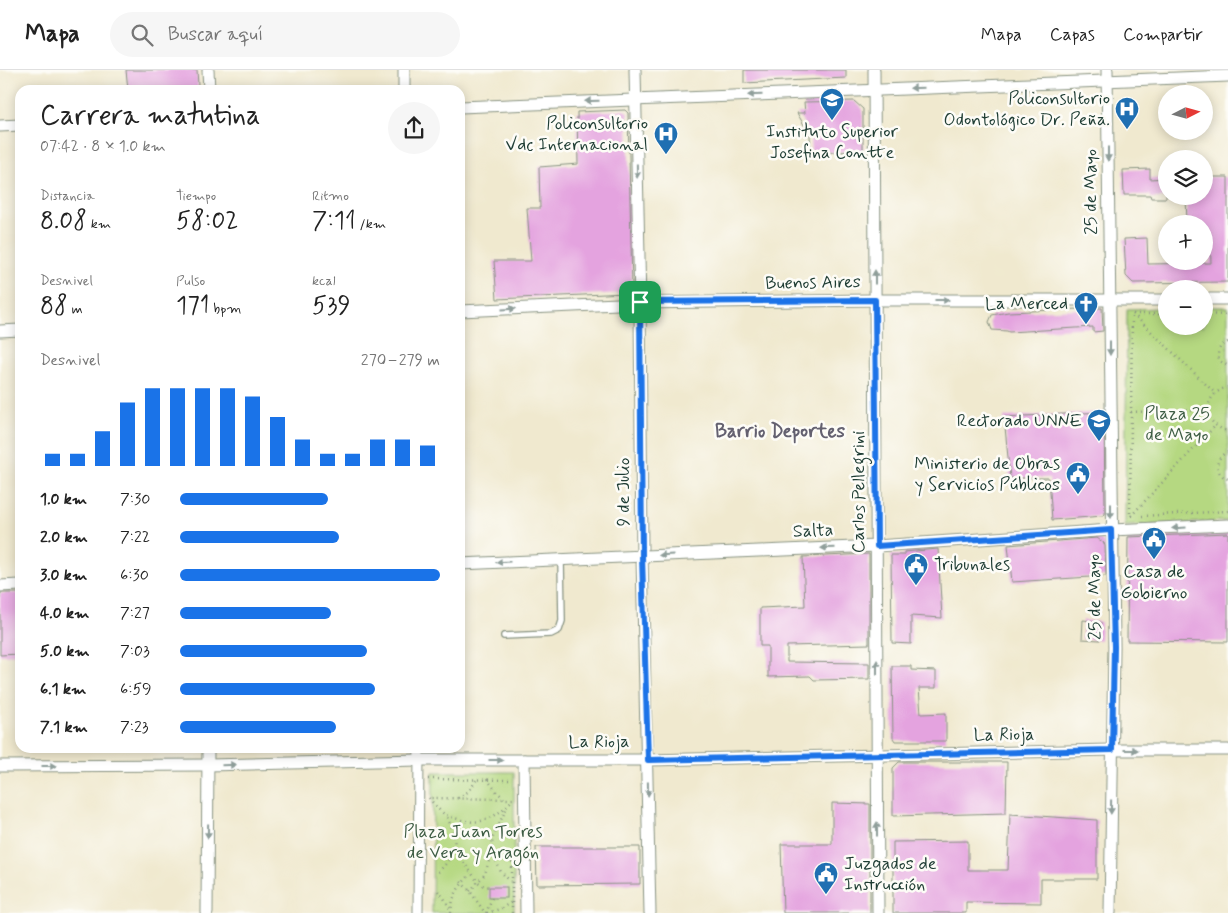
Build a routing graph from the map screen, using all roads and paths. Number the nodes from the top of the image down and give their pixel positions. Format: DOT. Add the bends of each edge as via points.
graph roads {
  1 [pos="208,70"];
  2 [pos="404,70"];
  3 [pos="635,70"];
  4 [pos="874,70"];
  5 [pos="1107,75"];
  6 [pos="1228,76"];
  7 [pos="209,85"];
  8 [pos="404,85"];
  9 [pos="874,90"];
  10 [pos="636,100"];
  11 [pos="465,107"];
  12 [pos="15,125"];
  13 [pos="0,126"];
  14 [pos="1213,299"];
  15 [pos="1228,299"];
  16 [pos="875,300"];
  17 [pos="1110,300"];
  18 [pos="1158,300"];
  19 [pos="640,302"];
  20 [pos="465,311"];
  21 [pos="1132,314"];
  22 [pos="1158,314"];
  23 [pos="1213,314"];
  24 [pos="1228,315"];
  25 [pos="15,330"];
  26 [pos="0,331"];
  27 [pos="1228,342"];
  28 [pos="1228,366"];
  29 [pos="1228,387"];
  30 [pos="1215,393"];
  31 [pos="1208,410"];
  32 [pos="1131,412"];
  33 [pos="1215,426"];
  34 [pos="1227,432"];
  35 [pos="1228,436"];
  36 [pos="1228,452"];
  37 [pos="1228,479"];
  38 [pos="1228,511"];
  39 [pos="1130,516"];
  40 [pos="1228,525"];
  41 [pos="1111,530"];
  42 [pos="877,546"];
  43 [pos="642,556"];
  44 [pos="561,559"];
  45 [pos="465,564"];
  46 [pos="15,585"];
  47 [pos="0,586"];
  48 [pos="504,636"];
  49 [pos="1112,750"];
  50 [pos="1228,750"];
  51 [pos="208,753"];
  52 [pos="419,753"];
  53 [pos="877,756"];
  54 [pos="420,760"];
  55 [pos="524,760"];
  56 [pos="648,760"];
  57 [pos="208,765"];
  58 [pos="0,766"];
  59 [pos="419,779"];
  60 [pos="477,779"];
  61 [pos="487,779"];
  62 [pos="512,779"];
  63 [pos="504,798"];
  64 [pos="457,799"];
  65 [pos="509,803"];
  66 [pos="446,815"];
  67 [pos="491,847"];
  68 [pos="455,850"];
  69 [pos="438,872"];
  70 [pos="470,874"];
  71 [pos="461,882"];
  72 [pos="478,882"];
  73 [pos="512,883"];
  74 [pos="492,887"];
  75 [pos="470,891"];
  76 [pos="438,892"];
  77 [pos="492,898"];
  78 [pos="512,902"];
  79 [pos="207,913"];
  80 [pos="418,913"];
  81 [pos="452,913"];
  82 [pos="486,913"];
  83 [pos="526,913"];
  84 [pos="650,913"];
  85 [pos="878,913"];
  86 [pos="1110,913"];
  1 -- 7 [label="street"];
  2 -- 8 [label="street"];
  3 -- 10 [label="street, 9 de Julio"];
  4 -- 9 [label="street, Carlos Pellegrini"];
  5 -- 6 [label="street"];
  5 -- 9 [label="street, one-way"];
  5 -- 17 [label="street, 25 de Mayo, one-way"];
  9 -- 10 [label="street, one-way"];
  16 -- 9 [label="street, Carlos Pellegrini, one-way"];
  10 -- 11 [label="street, one-way"];
  10 -- 19 [label="street, 9 de Julio, one-way"];
  12 -- 13 [label="street"];
  14 -- 15 [label="street"];
  16 -- 17 [label="street, Buenos Aires, one-way"];
  16 -- 19 [label="street, Buenos Aires"];
  16 -- 42 [label="street, Carlos Pellegrini"];
  17 -- 18 [label="street, Buenos Aires"];
  17 -- 41 [label="street, 25 de Mayo, one-way"];
  20 -- 19 [label="street, Buenos Aires, one-way"];
  19 -- 43 [label="street, 9 de Julio"];
  21 -- 22 [label="path"];
  21 -- 30 [label="path"];
  21 -- 32 [label="path"];
  23 -- 24 [label="path"];
  25 -- 26 [label="street"];
  27 -- 28 [label="path" via="1218,353 1220,361"];
  29 -- 30 [label="path"];
  30 -- 31 [label="path"];
  31 -- 32 [label="path"];
  31 -- 33 [label="path"];
  32 -- 39 [label="path"];
  33 -- 34 [label="path"];
  33 -- 39 [label="path"];
  34 -- 35 [label="path"];
  36 -- 37 [label="path" via="1220,457 1217,465 1220,474"];
  38 -- 39 [label="path"];
  40 -- 41 [label="street, Salta, one-way"];
  41 -- 42 [label="street, Salta"];
  41 -- 49 [label="street, 25 de Mayo"];
  42 -- 43 [label="street, Salta, one-way"];
  53 -- 42 [label="street, Carlos Pellegrini, one-way"];
  43 -- 44 [label="street, Salta"];
  43 -- 56 [label="street, 9 de Julio"];
  44 -- 45 [label="street, Salta, one-way"];
  44 -- 48 [label="lane" via="562,621 559,630 550,634"];
  46 -- 47 [label="street"];
  49 -- 50 [label="street, La Rioja, one-way"];
  49 -- 53 [label="street, La Rioja"];
  49 -- 86 [label="street, 25 de Mayo, one-way"];
  51 -- 57 [label="street"];
  52 -- 54 [label="street"];
  53 -- 56 [label="street, La Rioja"];
  85 -- 53 [label="street, Carlos Pellegrini, one-way"];
  54 -- 55 [label="street, La Rioja, one-way"];
  57 -- 54 [label="street, La Rioja, one-way"];
  54 -- 59 [label="street"];
  55 -- 56 [label="street, La Rioja"];
  55 -- 83 [label="street"];
  56 -- 84 [label="street, 9 de Julio, one-way"];
  58 -- 57 [label="street, La Rioja, one-way"];
  57 -- 79 [label="street, one-way"];
  59 -- 60 [label="path"];
  59 -- 80 [label="street"];
  60 -- 61 [label="path"];
  60 -- 64 [label="path" via="470,791"];
  61 -- 62 [label="path"];
  61 -- 63 [label="path"];
  63 -- 64 [label="path"];
  63 -- 65 [label="path" via="513,799"];
  64 -- 66 [label="path" via="429,798"];
  65 -- 66 [label="path" via="483,821 466,821"];
  65 -- 67 [label="path" via="495,830"];
  66 -- 68 [label="path" via="454,832"];
  67 -- 72 [label="path" via="488,867"];
  67 -- 73 [label="path" via="497,865"];
  68 -- 69 [label="path"];
  68 -- 70 [label="path"];
  70 -- 71 [label="path"];
  70 -- 72 [label="path"];
  71 -- 75 [label="path"];
  71 -- 81 [label="path" via="452,904"];
  72 -- 74 [label="path"];
  72 -- 75 [label="path"];
  75 -- 82 [label="path"];
  76 -- 81 [label="path"];
  77 -- 82 [label="path"];
  78 -- 82 [label="path"];
}
